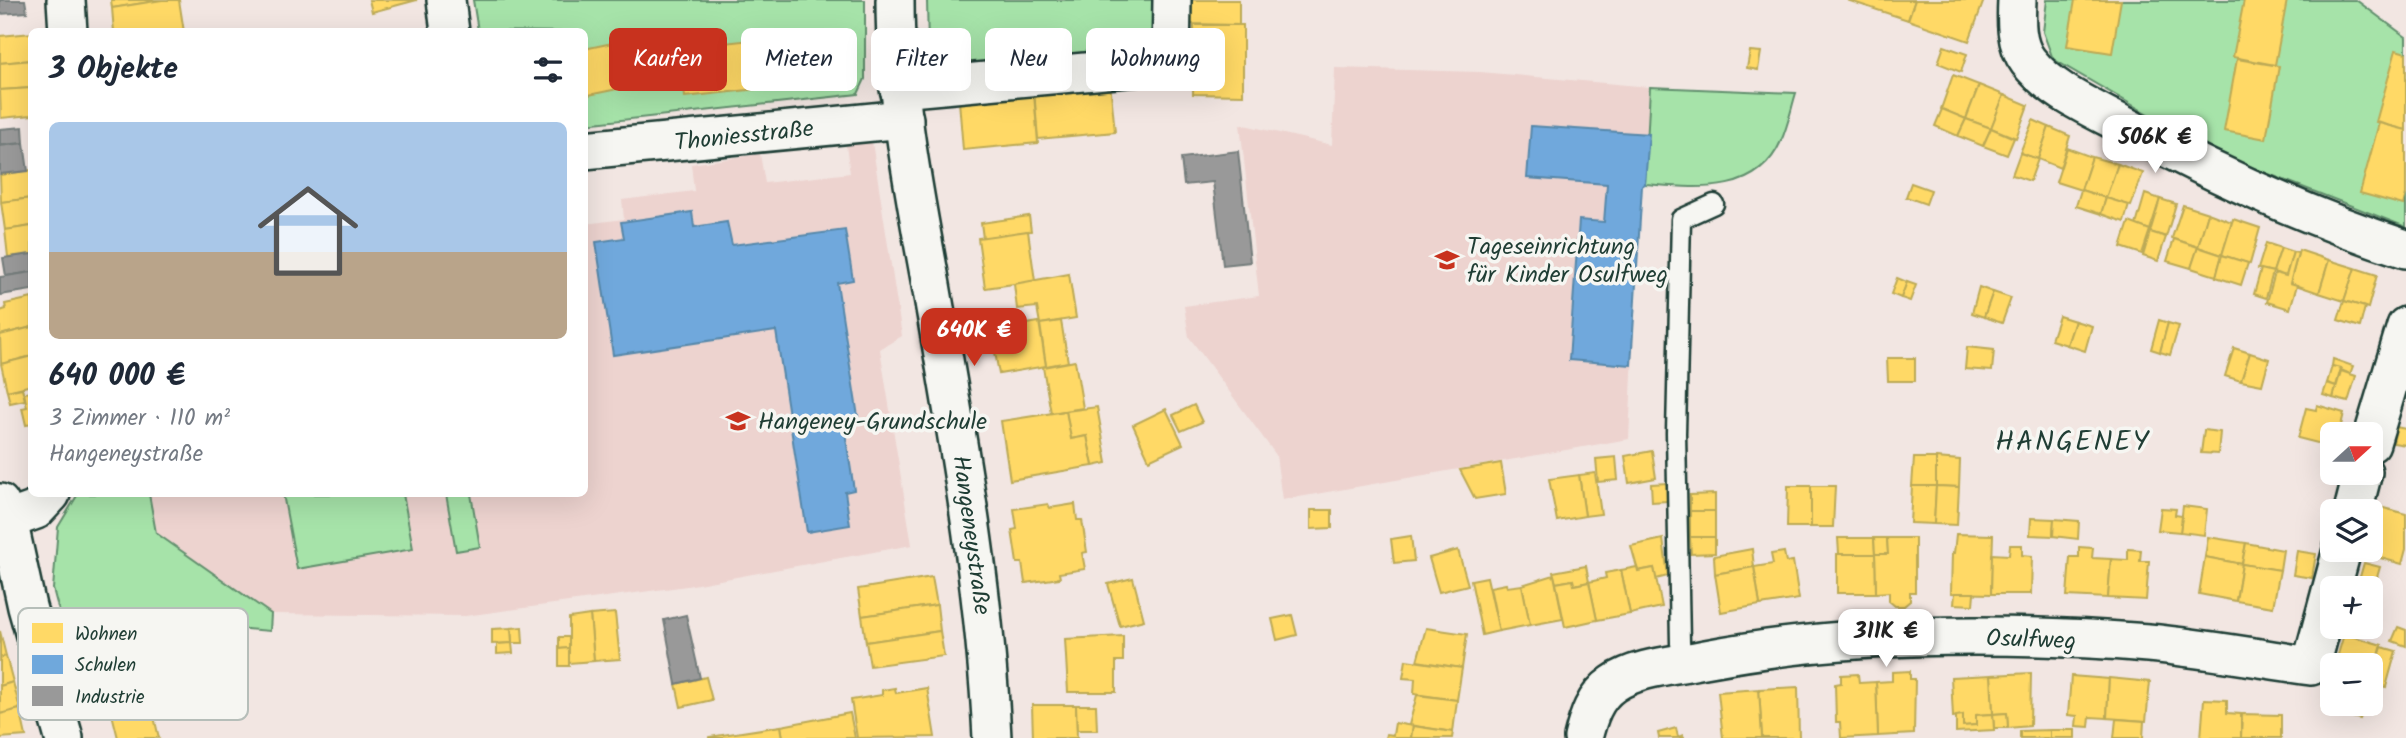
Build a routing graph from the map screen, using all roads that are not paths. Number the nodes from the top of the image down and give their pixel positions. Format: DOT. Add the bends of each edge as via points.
graph roads {
  1 [pos="66,0"];
  2 [pos="446,0"];
  3 [pos="895,0"];
  4 [pos="1172,0"];
  5 [pos="2017,0"];
  6 [pos="68,28"];
  7 [pos="450,28"];
  8 [pos="902,104"];
  9 [pos="588,149"];
  10 [pos="1714,204"];
  11 [pos="2406,249"];
  12 [pos="2406,326"];
  13 [pos="2377,422"];
  14 [pos="48,497"];
  15 [pos="4,512"];
  16 [pos="2339,562"];
  17 [pos="27,608"];
  18 [pos="1684,663"];
  19 [pos="59,720"];
  20 [pos="64,738"];
  21 [pos="992,738"];
  22 [pos="1583,738"];
  1 -- 6 [label="street"];
  2 -- 7 [label="street"];
  3 -- 8 [label="street, Hangeneystraße"];
  4 -- 8 [label="street, Thoniesstraße" via="1171,64"];
  5 -- 11 [label="street" via="2022,52 2064,92 2268,198"];
  8 -- 9 [label="street, Thoniesstraße"];
  8 -- 21 [label="street, Hangeneystraße" via="974,539 988,650"];
  10 -- 18 [label="lane" via="1681,219 1676,433"];
  12 -- 13 [label="street"];
  14 -- 15 [label="street" via="36,510"];
  15 -- 17 [label="street"];
  16 -- 18 [label="street, Osulfweg" via="2311,666 2149,643 1975,638 1766,648"];
  18 -- 22 [label="street, Osulfweg" via="1614,683 1590,713"];
  19 -- 20 [label="street"];
}
